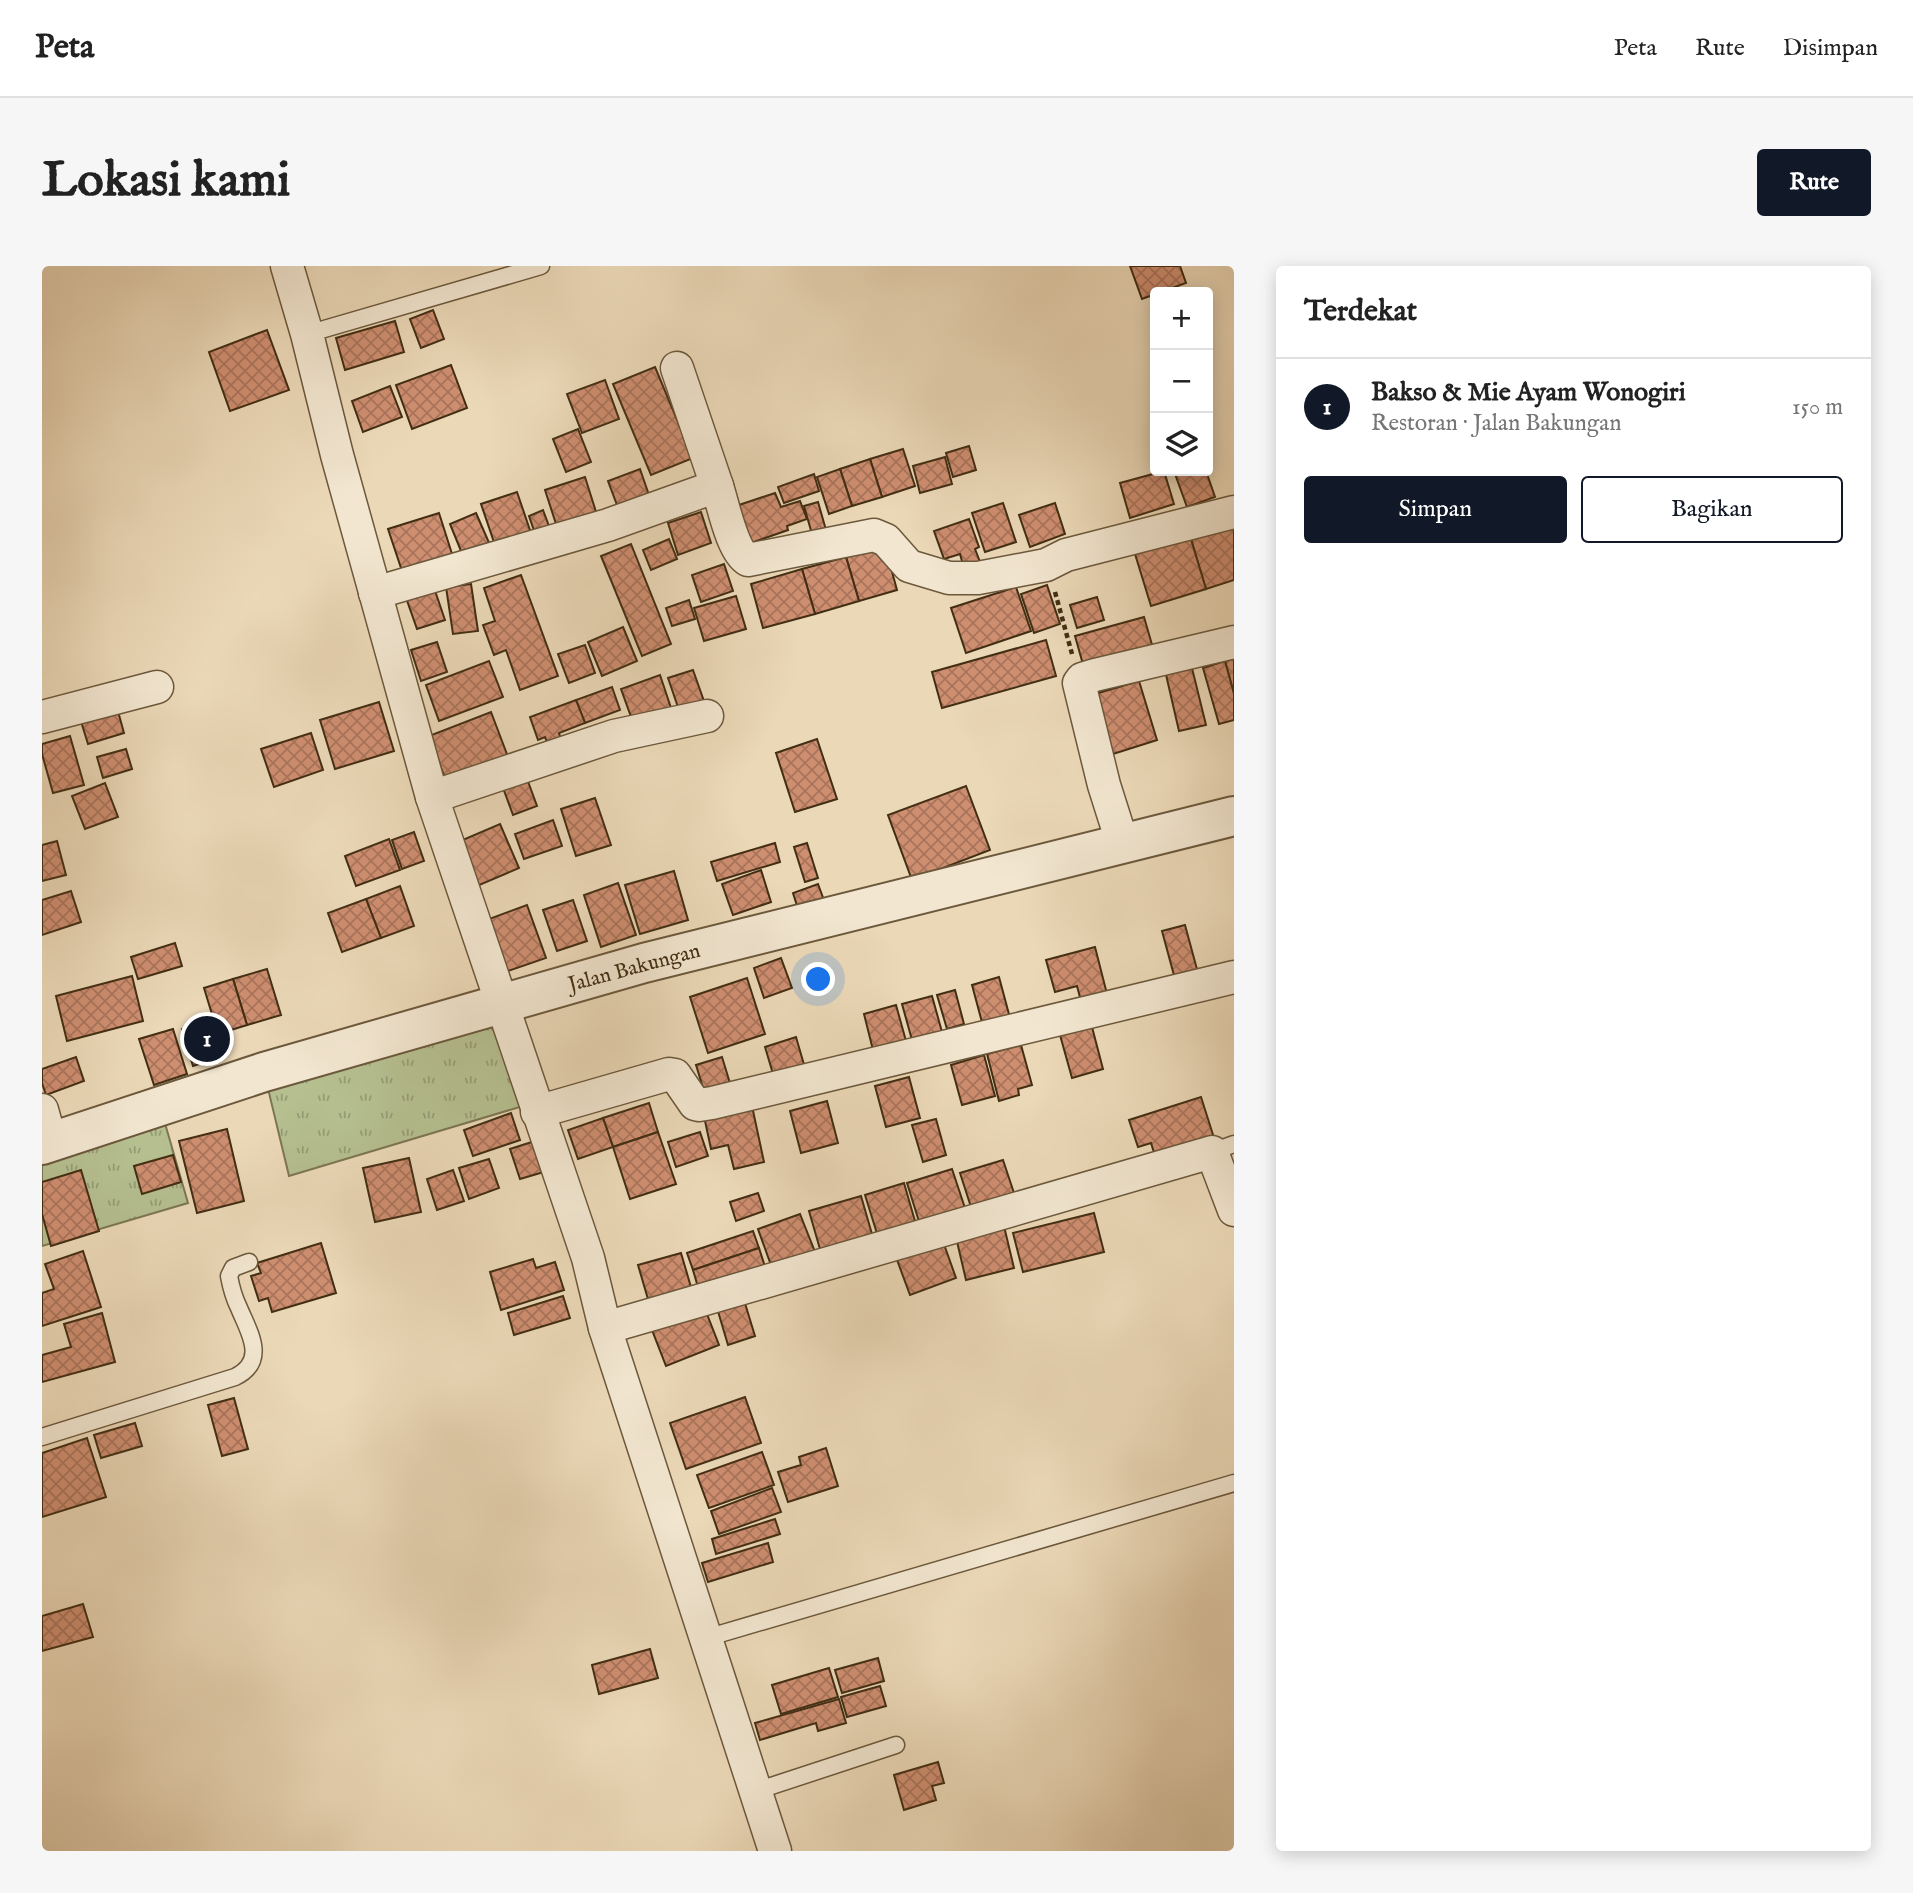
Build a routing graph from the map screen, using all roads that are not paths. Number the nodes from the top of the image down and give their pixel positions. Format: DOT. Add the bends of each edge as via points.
graph roads {
  1 [pos="287,266"];
  2 [pos="541,266"];
  3 [pos="307,334"];
  4 [pos="677,368"];
  5 [pos="717,486"];
  6 [pos="1234,512"];
  7 [pos="375,593"];
  8 [pos="1234,642"];
  9 [pos="158,687"];
  10 [pos="707,716"];
  11 [pos="42,717"];
  12 [pos="432,797"];
  13 [pos="1234,816"];
  14 [pos="1123,845"];
  15 [pos="1234,977"];
  16 [pos="501,1003"];
  17 [pos="537,1112"];
  18 [pos="45,1132"];
  19 [pos="1223,1148"];
  20 [pos="1234,1210"];
  21 [pos="249,1262"];
  22 [pos="605,1328"];
  23 [pos="42,1437"];
  24 [pos="1234,1483"];
  25 [pos="706,1639"];
  26 [pos="896,1745"];
  27 [pos="756,1791"];
  28 [pos="775,1851"];
  1 -- 3 [label="street"];
  2 -- 3 [label="lane"];
  3 -- 7 [label="street"];
  4 -- 5 [label="street"];
  5 -- 6 [label="street" via="733,537 748,560 874,535 886,540 909,566 949,578 978,578 1046,565 1066,555"];
  5 -- 7 [label="street" via="608,525"];
  7 -- 12 [label="street"];
  8 -- 14 [label="street" via="1079,683"];
  9 -- 11 [label="street"];
  10 -- 12 [label="street" via="614,736"];
  12 -- 16 [label="street"];
  13 -- 14 [label="street, Jalan Bakungan"];
  14 -- 16 [label="street, Jalan Bakungan" via="644,963"];
  15 -- 17 [label="street" via="712,1103 695,1104 670,1074"];
  16 -- 17 [label="street"];
  16 -- 18 [label="street, Jalan Bakungan"];
  17 -- 22 [label="street" via="587,1258"];
  19 -- 20 [label="street"];
  19 -- 22 [label="street"];
  21 -- 23 [label="lane" via="233,1268 229,1276 254,1349 247,1370"];
  22 -- 25 [label="street"];
  24 -- 25 [label="lane"];
  25 -- 27 [label="street"];
  26 -- 27 [label="lane"];
  27 -- 28 [label="street"];
}
